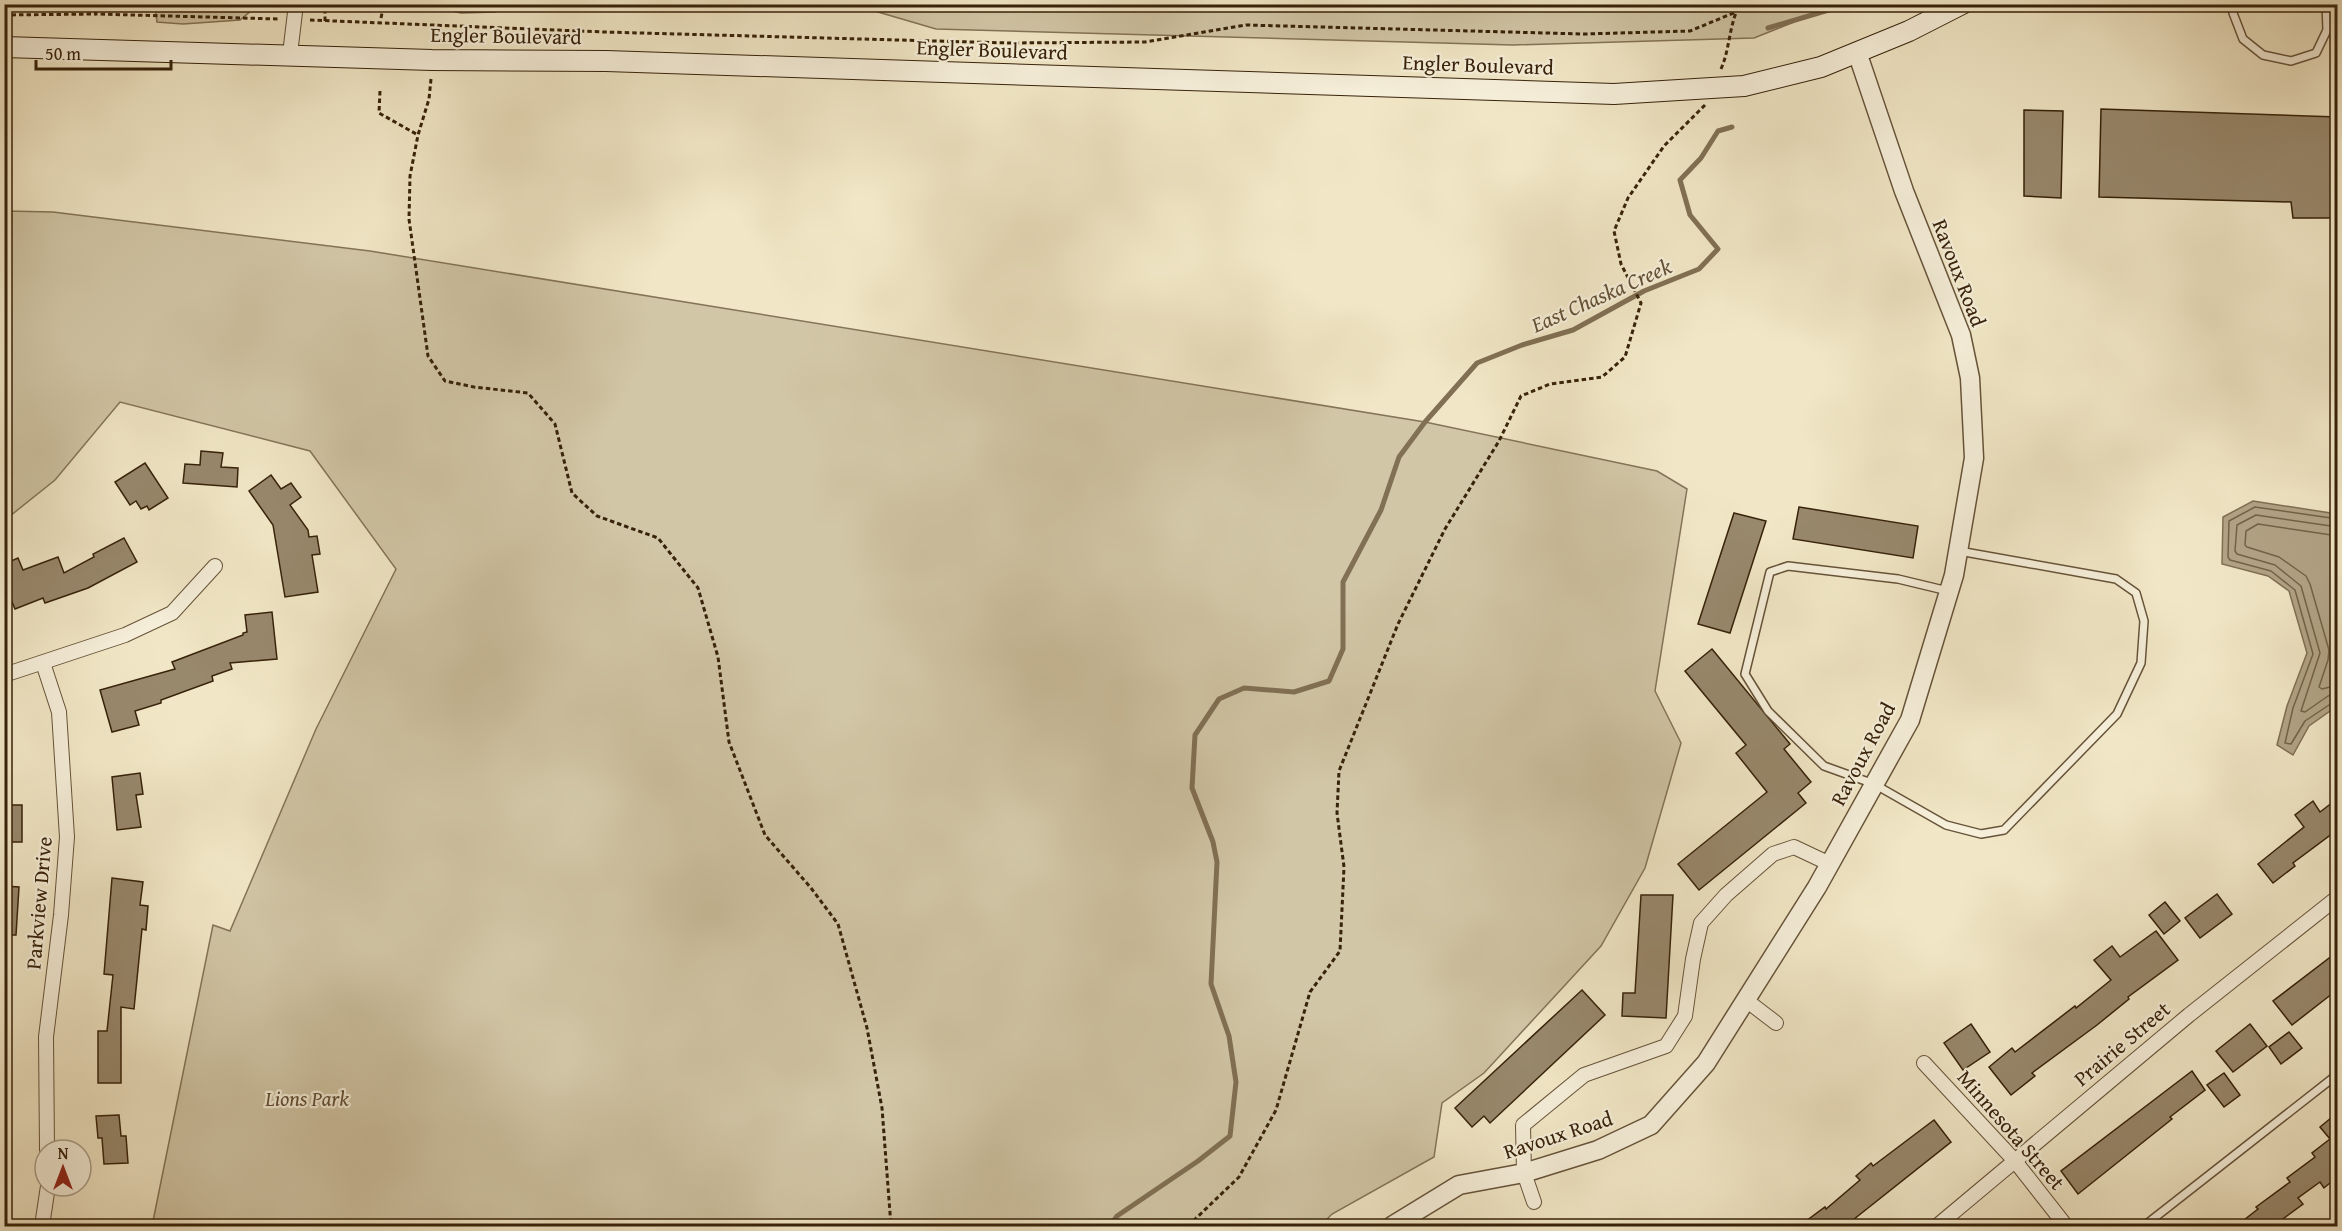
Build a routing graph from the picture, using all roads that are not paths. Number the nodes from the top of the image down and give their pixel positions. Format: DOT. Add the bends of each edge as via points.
graph roads {
  1 [pos="296,4"];
  2 [pos="1962,4"];
  3 [pos="2233,4"];
  4 [pos="2325,4"];
  5 [pos="4,47"];
  6 [pos="1857,52"];
  7 [pos="290,54"];
  8 [pos="1958,551"];
  9 [pos="215,566"];
  10 [pos="1948,591"];
  11 [pos="43,663"];
  12 [pos="4,675"];
  13 [pos="1874,784"];
  14 [pos="1830,864"];
  15 [pos="2337,897"];
  16 [pos="1746,1000"];
  17 [pos="1776,1023"];
  18 [pos="1924,1063"];
  19 [pos="2337,1074"];
  20 [pos="47,1138"];
  21 [pos="2015,1161"];
  22 [pos="1524,1173"];
  23 [pos="46,1198"];
  24 [pos="1534,1202"];
  25 [pos="42,1227"];
  26 [pos="1392,1227"];
  27 [pos="1937,1227"];
  28 [pos="2066,1227"];
  29 [pos="2144,1227"];
  1 -- 7 [label="street"];
  2 -- 6 [label="main road, Engler Boulevard"];
  3 -- 4 [label="lane" via="2243,39 2263,55 2291,61 2316,53 2327,30"];
  5 -- 7 [label="main road, Engler Boulevard"];
  6 -- 7 [label="main road, Engler Boulevard" via="1821,67 1744,86 1614,94"];
  6 -- 8 [label="street, Ravoux Road" via="1904,191 1961,335 1970,378 1974,458"];
  8 -- 10 [label="street, Ravoux Road"];
  8 -- 13 [label="lane" via="2116,579 2136,593 2144,621 2141,663 2117,714 2004,830 1981,834 1946,825"];
  9 -- 11 [label="street" via="172,613 125,635"];
  10 -- 13 [label="street, Ravoux Road" via="1910,720"];
  10 -- 13 [label="lane" via="1898,579 1788,566 1770,572 1745,674 1768,711 1824,766"];
  11 -- 12 [label="street"];
  11 -- 20 [label="street, Parkview Drive" via="59,712 66,837 46,1037"];
  13 -- 14 [label="street, Ravoux Road"];
  14 -- 16 [label="street, Ravoux Road"];
  14 -- 22 [label="street" via="1794,847 1773,854 1726,895 1701,923 1685,1016 1666,1046 1584,1075 1524,1125"];
  15 -- 21 [label="street, Prairie Street"];
  16 -- 17 [label="street"];
  16 -- 22 [label="street, Ravoux Road" via="1706,1063 1651,1125 1598,1150"];
  18 -- 21 [label="street, Minnesota Street"];
  19 -- 29 [label="lane"];
  21 -- 27 [label="street, Prairie Street"];
  21 -- 28 [label="street, Minnesota Street"];
  22 -- 24 [label="street"];
  22 -- 26 [label="street, Ravoux Road" via="1459,1185"];
  23 -- 25 [label="street"];
}
